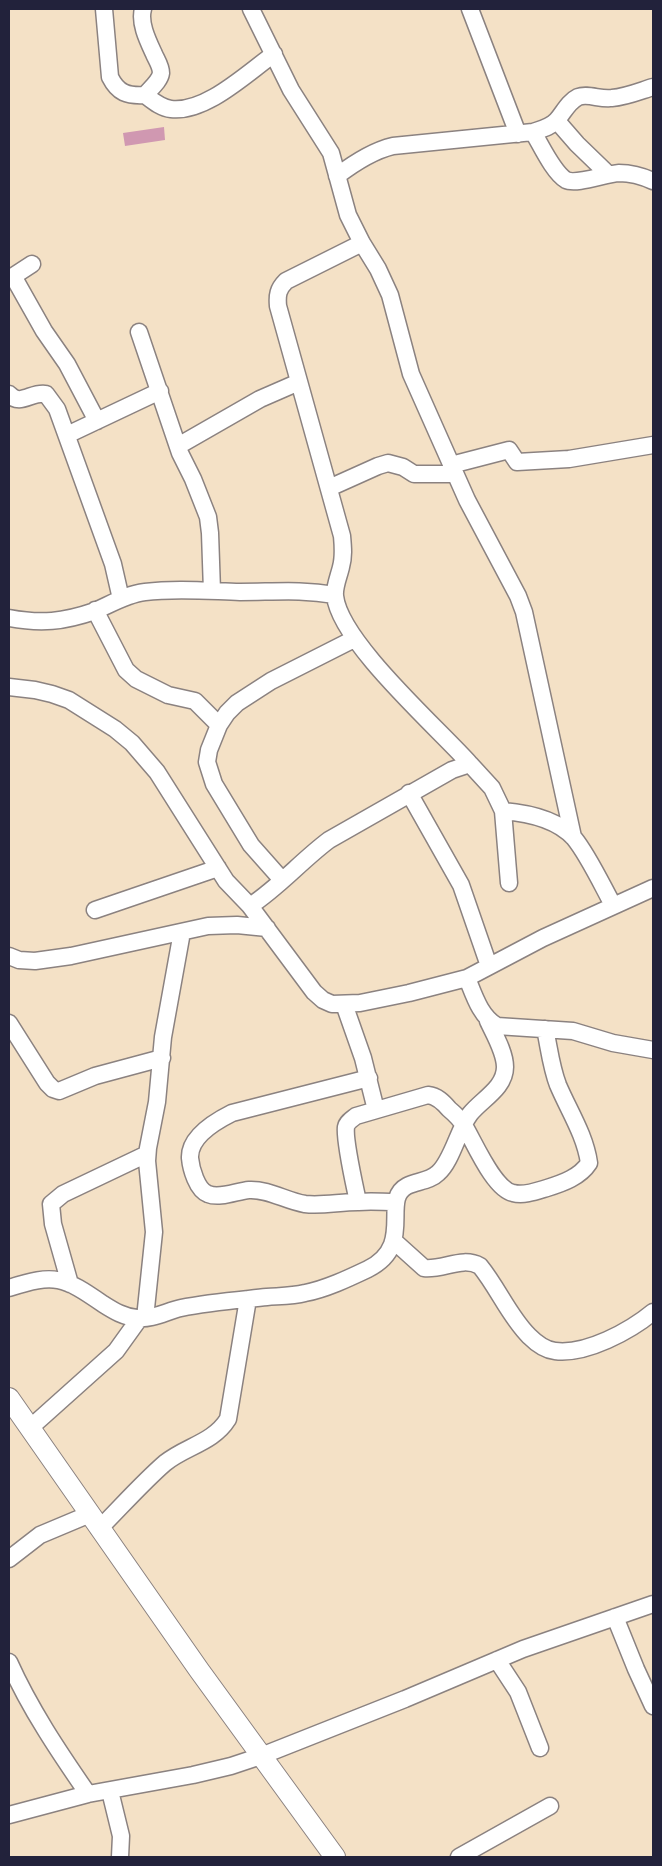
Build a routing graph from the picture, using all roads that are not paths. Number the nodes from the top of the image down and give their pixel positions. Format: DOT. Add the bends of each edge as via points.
graph roads {
  1 [pos="104,9"];
  2 [pos="143,9"];
  3 [pos="251,9"];
  4 [pos="470,9"];
  5 [pos="274,54"];
  6 [pos="653,87"];
  7 [pos="145,95"];
  8 [pos="557,121"];
  9 [pos="526,133"];
  10 [pos="608,174"];
  11 [pos="337,176"];
  12 [pos="653,181"];
  13 [pos="362,243"];
  14 [pos="32,264"];
  15 [pos="11,277"];
  16 [pos="139,332"];
  17 [pos="300,382"];
  18 [pos="160,391"];
  19 [pos="9,394"];
  20 [pos="97,421"];
  21 [pos="67,435"];
  22 [pos="653,445"];
  23 [pos="178,446"];
  24 [pos="453,469"];
  25 [pos="329,488"];
  26 [pos="212,591"];
  27 [pos="335,595"];
  28 [pos="121,599"];
  29 [pos="95,610"];
  30 [pos="9,618"];
  31 [pos="354,639"];
  32 [pos="9,687"];
  33 [pos="218,725"];
  34 [pos="470,764"];
  35 [pos="409,793"];
  36 [pos="503,811"];
  37 [pos="573,838"];
  38 [pos="218,868"];
  39 [pos="282,880"];
  40 [pos="509,883"];
  41 [pos="653,888"];
  42 [pos="613,905"];
  43 [pos="250,906"];
  44 [pos="95,910"];
  45 [pos="267,928"];
  46 [pos="182,932"];
  47 [pos="9,956"];
  48 [pos="489,966"];
  49 [pos="466,978"];
  50 [pos="344,1004"];
  51 [pos="488,1021"];
  52 [pos="9,1023"];
  53 [pos="545,1029"];
  54 [pos="653,1050"];
  55 [pos="162,1058"];
  56 [pos="369,1078"];
  57 [pos="376,1110"];
  58 [pos="463,1124"];
  59 [pos="147,1154"];
  60 [pos="358,1202"];
  61 [pos="396,1202"];
  62 [pos="394,1241"];
  63 [pos="70,1284"];
  64 [pos="9,1288"];
  65 [pos="248,1299"];
  66 [pos="653,1312"];
  67 [pos="142,1318"];
  68 [pos="9,1398"];
  69 [pos="30,1428"];
  70 [pos="94,1522"];
  71 [pos="9,1559"];
  72 [pos="653,1604"];
  73 [pos="615,1616"];
  74 [pos="497,1660"];
  75 [pos="10,1666"];
  76 [pos="653,1706"];
  77 [pos="540,1748"];
  78 [pos="261,1756"];
  79 [pos="110,1791"];
  80 [pos="88,1794"];
  81 [pos="550,1806"];
  82 [pos="9,1815"];
  83 [pos="120,1857"];
  84 [pos="335,1857"];
  85 [pos="459,1857"];
  1 -- 7 [label="street" via="110,77 114,86 132,96"];
  2 -- 7 [label="street" via="145,31 161,73"];
  3 -- 5 [label="street"];
  4 -- 9 [label="street"];
  5 -- 7 [label="street" via="213,99 197,106 171,110"];
  5 -- 11 [label="street" via="291,90 331,153"];
  6 -- 8 [label="street" via="609,99 580,96 572,101"];
  8 -- 9 [label="street" via="545,129"];
  8 -- 10 [label="street"];
  9 -- 10 [label="street" via="558,172 573,183"];
  9 -- 11 [label="street" via="393,146 352,164"];
  10 -- 12 [label="street" via="633,174"];
  11 -- 13 [label="street" via="348,215"];
  13 -- 17 [label="street" via="286,281 280,288 278,306"];
  13 -- 24 [label="street" via="386,284 411,374"];
  14 -- 15 [label="street"];
  15 -- 20 [label="street" via="67,364"];
  16 -- 18 [label="street"];
  17 -- 23 [label="street" via="260,399"];
  17 -- 25 [label="street"];
  18 -- 20 [label="street"];
  18 -- 23 [label="street"];
  19 -- 21 [label="street" via="19,400 46,394 57,409"];
  20 -- 21 [label="street"];
  21 -- 28 [label="street" via="113,564"];
  22 -- 24 [label="street" via="569,459 517,462 509,450"];
  23 -- 26 [label="street" via="208,517"];
  24 -- 25 [label="street" via="414,474 388,463"];
  24 -- 37 [label="street" via="524,612"];
  25 -- 27 [label="street" via="343,550"];
  26 -- 27 [label="street" via="312,590"];
  26 -- 28 [label="street" via="144,592"];
  27 -- 31 [label="street"];
  28 -- 29 [label="street"];
  29 -- 30 [label="street" via="43,622"];
  29 -- 33 [label="street" via="126,670 136,679 168,695 195,701"];
  31 -- 33 [label="street" via="252,692 226,713"];
  31 -- 34 [label="street"];
  32 -- 38 [label="street" via="35,690 69,700 132,743 156,772"];
  33 -- 39 [label="street" via="209,750 209,773 251,845"];
  34 -- 35 [label="street"];
  34 -- 36 [label="street" via="492,788"];
  35 -- 39 [label="street" via="329,840"];
  35 -- 48 [label="street" via="461,885"];
  36 -- 37 [label="street" via="530,814 548,821"];
  36 -- 40 [label="street"];
  37 -- 42 [label="street"];
  38 -- 43 [label="street"];
  38 -- 44 [label="street"];
  39 -- 43 [label="street"];
  41 -- 42 [label="street"];
  42 -- 48 [label="street"];
  43 -- 45 [label="street"];
  45 -- 46 [label="street" via="219,925"];
  45 -- 50 [label="street" via="314,992 332,1004"];
  46 -- 47 [label="street" via="36,961"];
  46 -- 55 [label="street"];
  48 -- 49 [label="street"];
  49 -- 50 [label="street" via="409,993"];
  49 -- 51 [label="street"];
  50 -- 56 [label="street"];
  51 -- 53 [label="street" via="497,1026"];
  51 -- 58 [label="street" via="505,1066 503,1079"];
  52 -- 55 [label="street" via="47,1083 59,1091 95,1076"];
  53 -- 54 [label="street"];
  53 -- 58 [label="street" via="554,1072 584,1139 589,1163 585,1170 561,1184 514,1194 499,1186"];
  55 -- 59 [label="street"];
  56 -- 57 [label="street"];
  56 -- 60 [label="street" via="232,1113 195,1141 190,1158 200,1188 206,1194 214,1196 249,1190 307,1204"];
  57 -- 58 [label="street" via="428,1095 434,1096"];
  57 -- 60 [label="street" via="356,1116 346,1126"];
  58 -- 61 [label="street" via="440,1172 433,1178 406,1187"];
  59 -- 63 [label="street" via="63,1194 51,1204 53,1224"];
  59 -- 67 [label="street" via="154,1232"];
  60 -- 61 [label="street"];
  61 -- 62 [label="street"];
  62 -- 65 [label="street" via="381,1261 332,1284 302,1294"];
  62 -- 66 [label="street" via="424,1268 465,1262 480,1266 528,1335 544,1348 554,1351 580,1350 594,1345"];
  63 -- 64 [label="street" via="54,1278"];
  63 -- 67 [label="street" via="115,1312"];
  65 -- 67 [label="street" via="181,1308"];
  65 -- 70 [label="street" via="228,1419 223,1427 166,1462"];
  67 -- 69 [label="street" via="116,1351"];
  68 -- 69 [label="street"];
  69 -- 70 [label="street"];
  70 -- 71 [label="street" via="40,1535"];
  70 -- 78 [label="street"];
  72 -- 73 [label="street"];
  73 -- 74 [label="street"];
  73 -- 76 [label="street"];
  74 -- 77 [label="street" via="516,1688"];
  74 -- 78 [label="street"];
  75 -- 80 [label="street" via="52,1742"];
  78 -- 79 [label="street" via="193,1775"];
  78 -- 84 [label="street"];
  79 -- 80 [label="street"];
  79 -- 83 [label="street" via="121,1836"];
  80 -- 82 [label="street"];
  81 -- 85 [label="street"];
}
